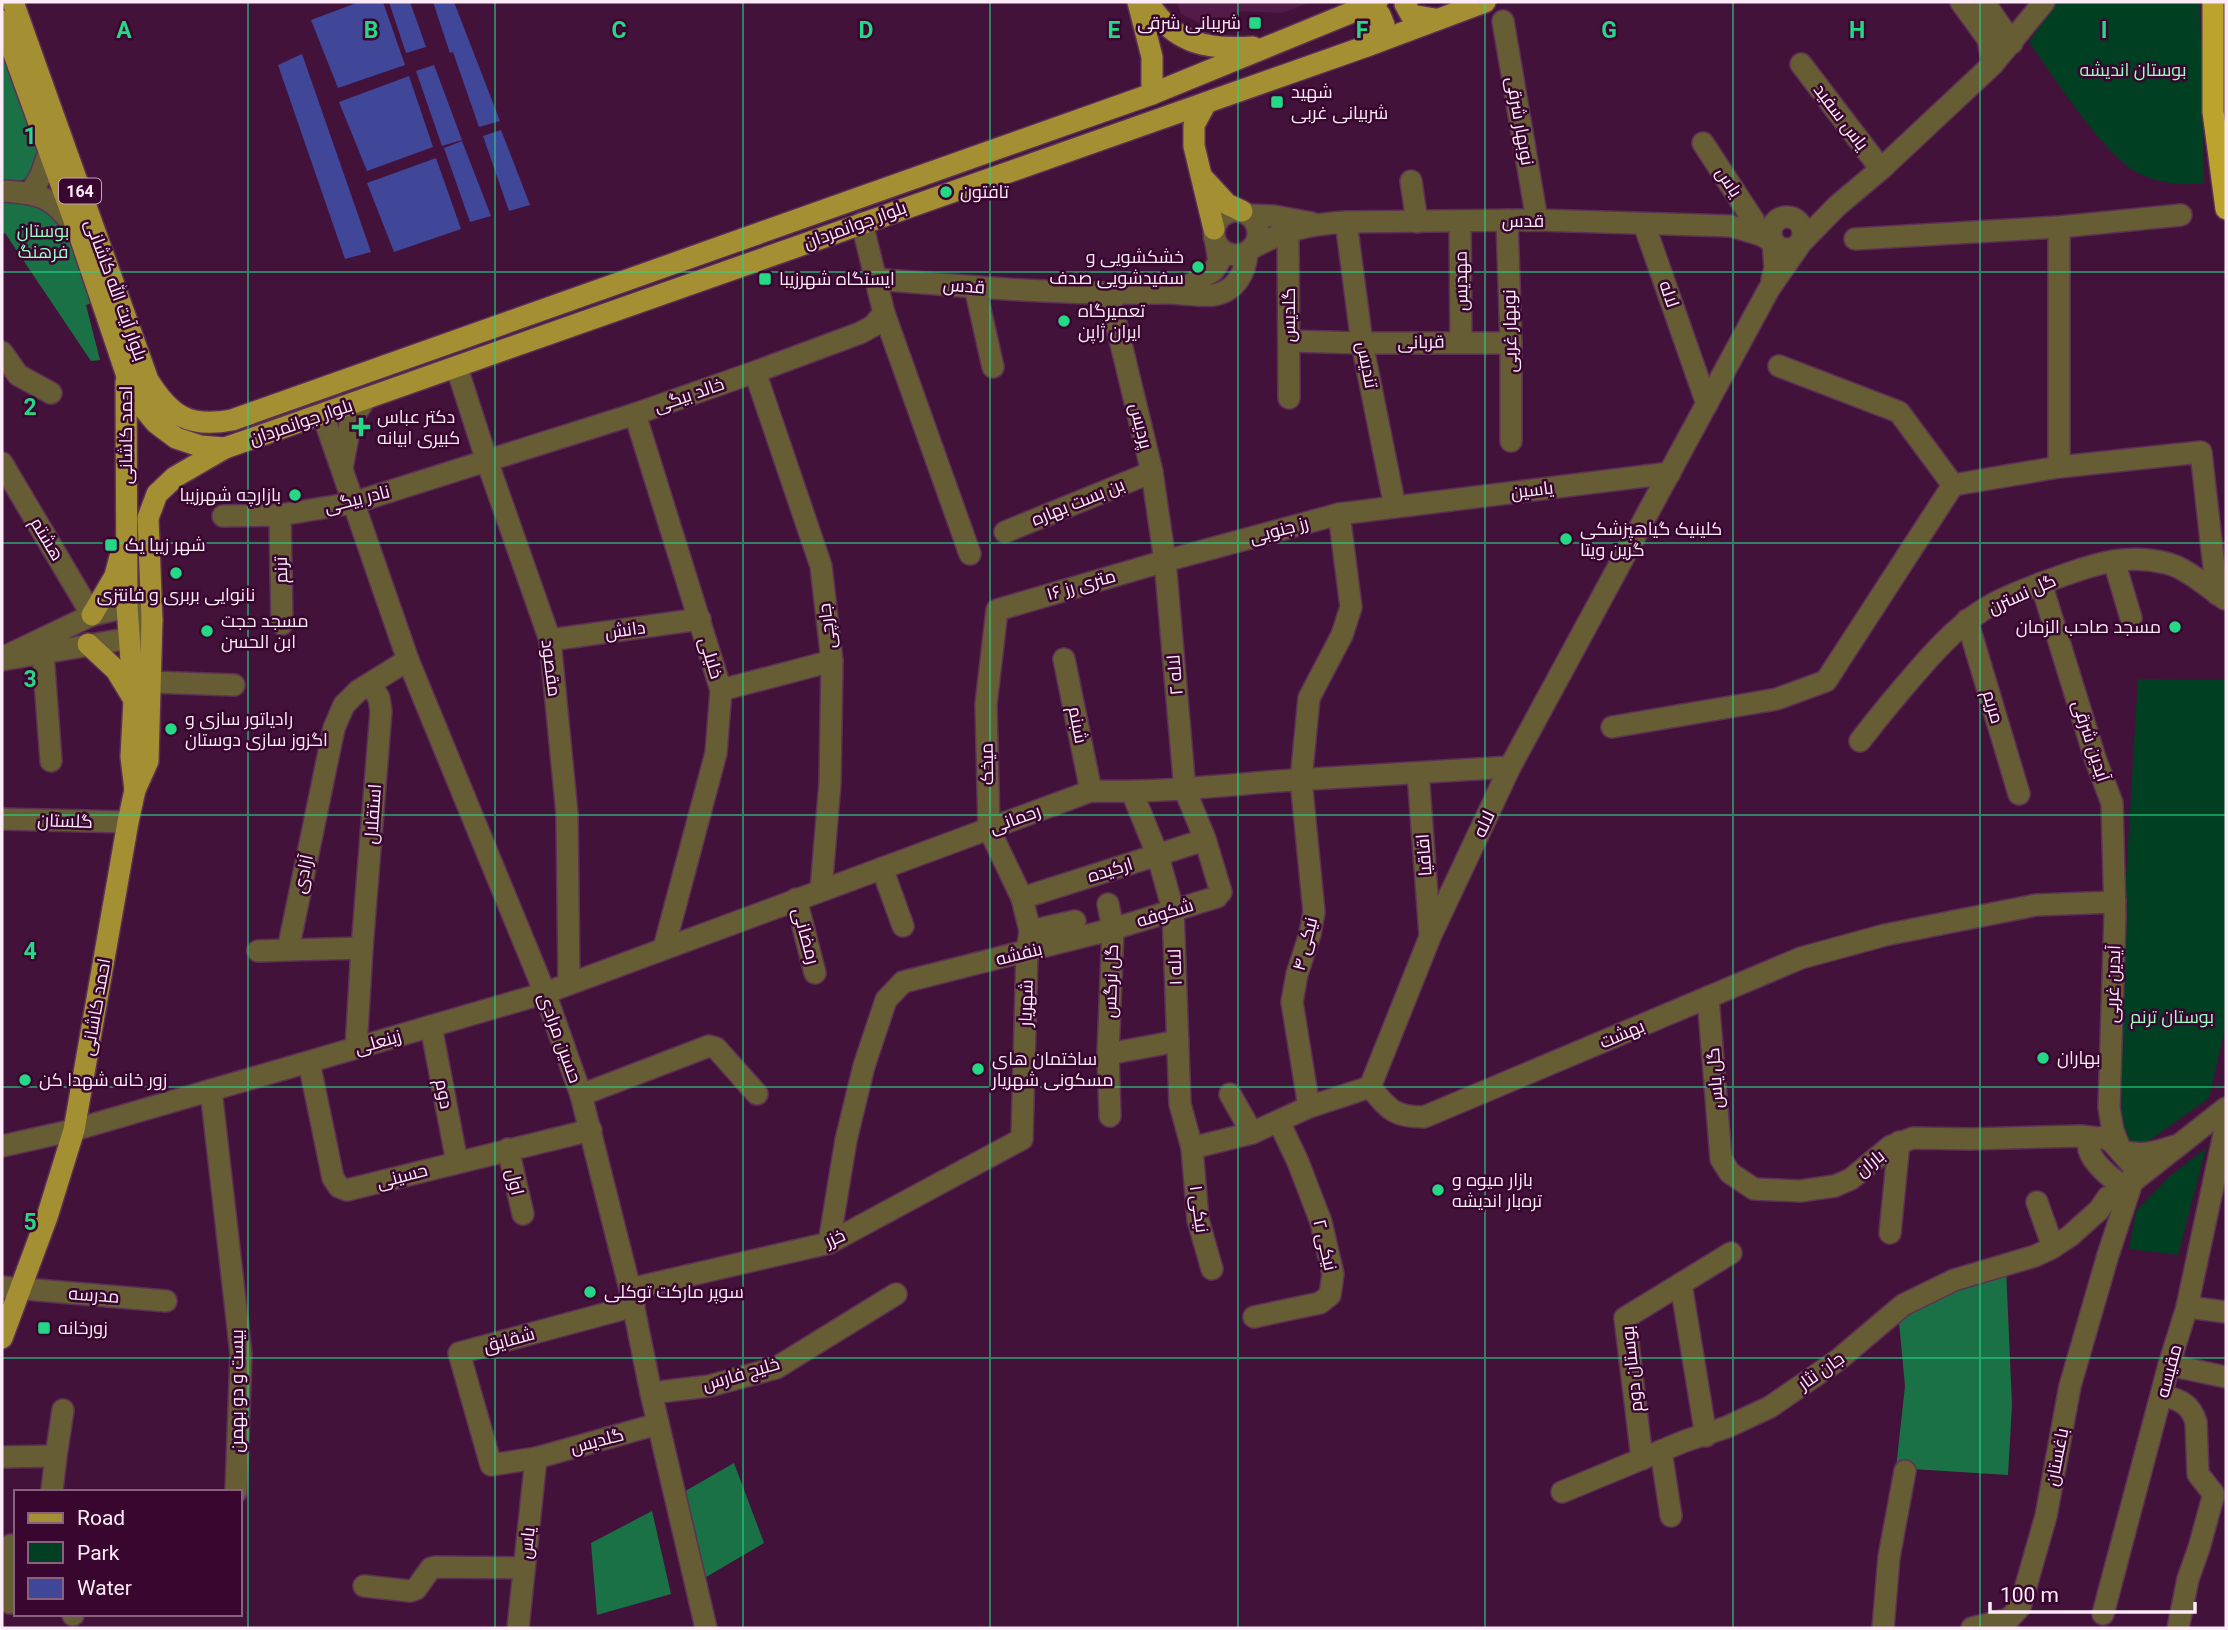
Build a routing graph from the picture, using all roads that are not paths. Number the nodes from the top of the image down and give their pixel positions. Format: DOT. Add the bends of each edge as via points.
graph roads {
  1 [pos="13,2"];
  2 [pos="1138,2"];
  3 [pos="1148,2"];
  4 [pos="1377,2"];
  5 [pos="1407,2"];
  6 [pos="1485,2"];
  7 [pos="1961,2"];
  8 [pos="1984,2"];
  9 [pos="2044,2"];
  10 [pos="2213,2"];
  11 [pos="1354,11"];
  12 [pos="1437,20"];
  13 [pos="2,21"];
  14 [pos="1503,21"];
  15 [pos="2012,43"];
  16 [pos="1269,46"];
  17 [pos="1367,46"];
  18 [pos="1801,64"];
  19 [pos="1993,64"];
  20 [pos="1152,94"];
  21 [pos="1206,103"];
  22 [pos="1154,120"];
  23 [pos="1703,143"];
  24 [pos="1194,146"];
  25 [pos="49,152"];
  26 [pos="1881,169"];
  27 [pos="1200,175"];
  28 [pos="1411,181"];
  29 [pos="2,191"];
  30 [pos="31,192"];
  31 [pos="1837,206"];
  32 [pos="2226,209"];
  33 [pos="1246,213"];
  34 [pos="2181,215"];
  35 [pos="1785,218"];
  36 [pos="1507,220"];
  37 [pos="1537,220"];
  38 [pos="1460,221"];
  39 [pos="1754,221"];
  40 [pos="862,222"];
  41 [pos="1346,222"];
  42 [pos="1418,222"];
  43 [pos="1314,224"];
  44 [pos="1644,224"];
  45 [pos="1731,226"];
  46 [pos="2059,226"];
  47 [pos="1288,232"];
  48 [pos="79,234"];
  49 [pos="1215,236"];
  50 [pos="1855,239"];
  51 [pos="1773,242"];
  52 [pos="1801,243"];
  53 [pos="1250,250"];
  54 [pos="876,279"];
  55 [pos="975,287"];
  56 [pos="1769,289"];
  57 [pos="1178,292"];
  58 [pos="1109,294"];
  59 [pos="884,313"];
  60 [pos="1289,341"];
  61 [pos="1461,342"];
  62 [pos="1362,343"];
  63 [pos="1511,343"];
  64 [pos="2,352"];
  65 [pos="1779,366"];
  66 [pos="993,367"];
  67 [pos="457,368"];
  68 [pos="755,372"];
  69 [pos="126,373"];
  70 [pos="51,393"];
  71 [pos="1289,398"];
  72 [pos="364,401"];
  73 [pos="1707,404"];
  74 [pos="635,414"];
  75 [pos="323,415"];
  76 [pos="232,420"];
  77 [pos="1511,441"];
  78 [pos="225,448"];
  79 [pos="486,461"];
  80 [pos="2,463"];
  81 [pos="2059,467"];
  82 [pos="342,470"];
  83 [pos="1152,472"];
  84 [pos="1670,473"];
  85 [pos="1953,485"];
  86 [pos="353,503"];
  87 [pos="1395,507"];
  88 [pos="1339,514"];
  89 [pos="280,515"];
  90 [pos="223,516"];
  91 [pos="127,530"];
  92 [pos="1005,532"];
  93 [pos="971,554"];
  94 [pos="1164,561"];
  95 [pos="2114,561"];
  96 [pos="2041,583"];
  97 [pos="2222,598"];
  98 [pos="127,607"];
  99 [pos="997,610"];
  100 [pos="92,615"];
  101 [pos="2131,618"];
  102 [pos="700,619"];
  103 [pos="152,620"];
  104 [pos="1967,621"];
  105 [pos="282,624"];
  106 [pos="131,638"];
  107 [pos="550,640"];
  108 [pos="88,644"];
  109 [pos="43,653"];
  110 [pos="2,659"];
  111 [pos="1065,659"];
  112 [pos="408,660"];
  113 [pos="832,661"];
  114 [pos="150,682"];
  115 [pos="370,684"];
  116 [pos="234,685"];
  117 [pos="721,690"];
  118 [pos="134,700"];
  119 [pos="1612,727"];
  120 [pos="1860,741"];
  121 [pos="51,761"];
  122 [pos="1510,767"];
  123 [pos="1418,773"];
  124 [pos="1301,780"];
  125 [pos="135,790"];
  126 [pos="1091,790"];
  127 [pos="1185,790"];
  128 [pos="1132,792"];
  129 [pos="2019,794"];
  130 [pos="2,819"];
  131 [pos="128,822"];
  132 [pos="989,829"];
  133 [pos="1198,842"];
  134 [pos="1158,856"];
  135 [pos="882,867"];
  136 [pos="821,890"];
  137 [pos="1219,895"];
  138 [pos="1022,898"];
  139 [pos="796,899"];
  140 [pos="2115,902"];
  141 [pos="1108,904"];
  142 [pos="1173,910"];
  143 [pos="1075,921"];
  144 [pos="903,926"];
  145 [pos="1113,929"];
  146 [pos="1430,937"];
  147 [pos="1028,941"];
  148 [pos="362,948"];
  149 [pos="664,948"];
  150 [pos="288,950"];
  151 [pos="258,951"];
  152 [pos="815,973"];
  153 [pos="569,983"];
  154 [pos="545,993"];
  155 [pos="1708,997"];
  156 [pos="431,1026"];
  157 [pos="1178,1041"];
  158 [pos="356,1048"];
  159 [pos="1108,1054"];
  160 [pos="309,1062"];
  161 [pos="1370,1087"];
  162 [pos="211,1090"];
  163 [pos="581,1094"];
  164 [pos="757,1094"];
  165 [pos="1230,1094"];
  166 [pos="1309,1108"];
  167 [pos="2109,1108"];
  168 [pos="2226,1108"];
  169 [pos="1110,1116"];
  170 [pos="1279,1122"];
  171 [pos="2226,1125"];
  172 [pos="74,1130"];
  173 [pos="591,1130"];
  174 [pos="1252,1133"];
  175 [pos="2089,1137"];
  176 [pos="2032,1138"];
  177 [pos="1022,1139"];
  178 [pos="1899,1142"];
  179 [pos="2,1146"];
  180 [pos="2175,1146"];
  181 [pos="1192,1148"];
  182 [pos="508,1149"];
  183 [pos="2120,1151"];
  184 [pos="1721,1159"];
  185 [pos="2095,1160"];
  186 [pos="457,1162"];
  187 [pos="2117,1185"];
  188 [pos="2037,1202"];
  189 [pos="523,1214"];
  190 [pos="1890,1233"];
  191 [pos="2062,1241"];
  192 [pos="829,1242"];
  193 [pos="2107,1246"];
  194 [pos="1731,1253"];
  195 [pos="1212,1269"];
  196 [pos="1681,1284"];
  197 [pos="12,1288"];
  198 [pos="896,1294"];
  199 [pos="632,1297"];
  200 [pos="166,1301"];
  201 [pos="2187,1307"];
  202 [pos="2226,1312"];
  203 [pos="1254,1317"];
  204 [pos="2,1338"];
  205 [pos="2169,1365"];
  206 [pos="2226,1377"];
  207 [pos="651,1393"];
  208 [pos="2163,1395"];
  209 [pos="63,1410"];
  210 [pos="659,1424"];
  211 [pos="1706,1436"];
  212 [pos="1661,1451"];
  213 [pos="56,1456"];
  214 [pos="2,1457"];
  215 [pos="536,1458"];
  216 [pos="1642,1459"];
  217 [pos="1905,1471"];
  218 [pos="52,1490"];
  219 [pos="236,1490"];
  220 [pos="1562,1492"];
  221 [pos="1671,1516"];
  222 [pos="9,1545"];
  223 [pos="524,1568"];
  224 [pos="364,1586"];
  225 [pos="9,1603"];
  226 [pos="2103,1614"];
  227 [pos="518,1628"];
  228 [pos="706,1628"];
  229 [pos="1883,1628"];
  230 [pos="1972,1628"];
  231 [pos="2178,1628"];
  1 -- 76 [label="main road, بلوار آیت الله کاشانی / 164" via="148,380 159,398 192,421"];
  2 -- 20 [label="main road" via="1152,57"];
  3 -- 16 [label="main road" via="1177,34 1200,45 1227,49"];
  4 -- 11 [label="main road, بلوار جوانمردان"];
  5 -- 12 [label="main road" via="1411,15"];
  6 -- 12 [label="main road, بلوار جوانمردان"];
  7 -- 19 [label="street" via="1988,39"];
  8 -- 15 [label="street"];
  9 -- 15 [label="street"];
  10 -- 32 [label="highway" via="2213,112"];
  11 -- 16 [label="main road, بلوار جوانمردان"];
  11 -- 17 [label="main road" via="1380,15 1384,25"];
  12 -- 17 [label="main road, بلوار جوانمردان"];
  13 -- 25 [label="main road, بلوار آیت الله کاشانی / 164"];
  14 -- 37 [label="street, نوبهار شرقی"];
  15 -- 19 [label="street"];
  16 -- 20 [label="main road, بلوار جوانمردان"];
  17 -- 21 [label="main road, بلوار جوانمردان"];
  18 -- 26 [label="street, یاس سفید"];
  19 -- 26 [label="street"];
  20 -- 76 [label="main road, بلوار جوانمردان"];
  21 -- 22 [label="main road, بلوار جوانمردان"];
  21 -- 24 [label="main road" via="1194,125"];
  22 -- 24 [label="main road" via="1177,129"];
  22 -- 40 [label="main road, بلوار جوانمردان"];
  23 -- 39 [label="street, یاس"];
  24 -- 27 [label="main road"];
  25 -- 30 [label="street"];
  25 -- 48 [label="main road, بلوار آیت الله کاشانی / 164"];
  26 -- 31 [label="street"];
  27 -- 33 [label="main road" via="1227,204"];
  27 -- 49 [label="main road"];
  28 -- 42 [label="street"];
  29 -- 30 [label="street"];
  30 -- 48 [label="street" via="53,202"];
  31 -- 35 [label="street, قدس"];
  31 -- 52 [label="street, لاله"];
  33 -- 43 [label="street, قدس"];
  33 -- 49 [label="street" via="1227,212 1216,222"];
  33 -- 53 [label="street" via="1255,220 1258,234"];
  34 -- 46 [label="street"];
  35 -- 39 [label="street, قدس"];
  35 -- 51 [label="street" via="1772,226"];
  35 -- 52 [label="street" via="1799,222"];
  36 -- 37 [label="street, قدس"];
  36 -- 38 [label="street, قدس"];
  36 -- 63 [label="street, نوبهار غربی"];
  37 -- 44 [label="street, قدس"];
  38 -- 42 [label="street, قدس"];
  38 -- 61 [label="street, مهدیس"];
  39 -- 45 [label="street, قدس"];
  40 -- 54 [label="street"];
  40 -- 67 [label="main road, بلوار جوانمردان"];
  41 -- 42 [label="street, قدس"];
  41 -- 43 [label="street, قدس"];
  41 -- 62 [label="street, تندیس"];
  43 -- 47 [label="street, قدس"];
  44 -- 45 [label="street, قدس"];
  44 -- 73 [label="street, لاله"];
  45 -- 51 [label="street, قدس"];
  46 -- 50 [label="street"];
  46 -- 81 [label="street"];
  47 -- 53 [label="street, قدس"];
  47 -- 60 [label="street, گلدیس"];
  48 -- 69 [label="main road, بلوار آیت الله کاشانی / 164"];
  49 -- 53 [label="street" via="1226,253"];
  49 -- 57 [label="street, قدس" via="1219,262 1213,271"];
  51 -- 52 [label="street" via="1787,250"];
  51 -- 56 [label="street" via="1775,268"];
  52 -- 56 [label="street, لاله"];
  53 -- 57 [label="street, قدس" via="1241,277 1231,288 1214,296"];
  54 -- 55 [label="street, قدس"];
  54 -- 59 [label="street"];
  55 -- 58 [label="street, قدس"];
  55 -- 66 [label="street"];
  56 -- 73 [label="street, لاله"];
  57 -- 58 [label="street, قدس"];
  58 -- 83 [label="street, پردیس"];
  59 -- 68 [label="street, خالد بیگی" via="860,333"];
  59 -- 93 [label="street"];
  60 -- 62 [label="street, قربانی"];
  60 -- 71 [label="street, گلدیس"];
  61 -- 62 [label="street, قربانی"];
  61 -- 63 [label="street, قربانی"];
  62 -- 87 [label="street, تندیس"];
  63 -- 77 [label="street, نوبهار غربی"];
  64 -- 70 [label="street" via="18,375"];
  65 -- 85 [label="street" via="1899,412"];
  67 -- 72 [label="main road, بلوار جوانمردان"];
  67 -- 79 [label="street, مقصود"];
  68 -- 74 [label="street, خالد بیگی"];
  68 -- 113 [label="street, جارچی" via="821,566"];
  69 -- 78 [label="main road" via="140,404 156,423 176,438"];
  69 -- 91 [label="main road, احمد کاشانی / 164"];
  72 -- 75 [label="main road, بلوار جوانمردان"];
  72 -- 82 [label="street, حسین مرادی" via="351,420"];
  73 -- 84 [label="street, لاله"];
  74 -- 79 [label="street, خالد بیگی"];
  74 -- 102 [label="street, خلیلی"];
  75 -- 78 [label="main road, بلوار جوانمردان"];
  75 -- 82 [label="street, حسین مرادی"];
  78 -- 103 [label="main road, احمد کاشانی / 164" via="175,477 158,494 148,518"];
  79 -- 86 [label="street, نادر بیگی"];
  79 -- 107 [label="street, مقصود"];
  80 -- 100 [label="street, هشتم"];
  81 -- 85 [label="street"];
  81 -- 97 [label="street" via="2201,452"];
  82 -- 86 [label="street, حسین مرادی"];
  83 -- 92 [label="street, بن بست بهاره"];
  83 -- 94 [label="street, پردیس"];
  84 -- 87 [label="street, یاسین"];
  84 -- 122 [label="street, لاله"];
  85 -- 119 [label="street" via="1826,681 1777,699"];
  86 -- 89 [label="street, نادر بیگی"];
  86 -- 112 [label="street, حسین مرادی"];
  87 -- 88 [label="street, رز جنوبی"];
  88 -- 94 [label="street, رز جنوبی"];
  88 -- 124 [label="street, نیکی ۴" via="1351,607 1342,635 1309,698"];
  89 -- 90 [label="street, نادر بیگی"];
  89 -- 105 [label="street, ترنم"];
  91 -- 98 [label="main road, احمد کاشانی / 164"];
  91 -- 100 [label="main road" via="115,576"];
  94 -- 99 [label="street, ۱۶ متری رز"];
  94 -- 127 [label="street, لاله ۲"];
  95 -- 96 [label="street, گل نسترن"];
  95 -- 97 [label="street, گل نسترن" via="2130,558 2169,563"];
  95 -- 101 [label="street"];
  96 -- 104 [label="street, گل نسترن"];
  96 -- 140 [label="street, آیدین شرقی" via="2112,803"];
  98 -- 100 [label="street"];
  98 -- 103 [label="street"];
  98 -- 106 [label="main road, احمد کاشانی / 164"];
  99 -- 132 [label="street, میخک" via="986,704"];
  100 -- 110 [label="street"];
  102 -- 107 [label="street, دانش"];
  102 -- 117 [label="street, خلیلی"];
  103 -- 106 [label="street"];
  103 -- 114 [label="main road, احمد کاشانی / 164"];
  104 -- 120 [label="street, گل نسترن" via="1944,640"];
  104 -- 129 [label="street, مریم"];
  106 -- 108 [label="street"];
  106 -- 118 [label="main road, احمد کاشانی / 164"];
  107 -- 153 [label="street, مقصود" via="567,814"];
  108 -- 109 [label="street"];
  108 -- 118 [label="main road" via="116,670"];
  109 -- 110 [label="street"];
  109 -- 121 [label="street"];
  111 -- 126 [label="street, شبنم"];
  112 -- 115 [label="street, آزادی"];
  112 -- 154 [label="street, حسین مرادی"];
  113 -- 117 [label="street"];
  113 -- 136 [label="street, جارچی" via="830,783"];
  114 -- 116 [label="street"];
  114 -- 125 [label="main road, احمد کاشانی / 164" via="148,761"];
  115 -- 148 [label="street, استقلال" via="381,711"];
  115 -- 150 [label="street, آزادی" via="344,705 334,728"];
  117 -- 149 [label="street, خلیلی" via="716,753"];
  118 -- 125 [label="main road, احمد کاشانی / 164" via="131,757"];
  122 -- 123 [label="street, رحمانی"];
  122 -- 146 [label="street, لاله"];
  123 -- 124 [label="street, رحمانی"];
  123 -- 146 [label="street, اقاقیا"];
  124 -- 127 [label="street, رحمانی"];
  124 -- 166 [label="street, نیکی ۴" via="1314,912 1292,1002"];
  125 -- 131 [label="main road, احمد کاشانی / 164"];
  126 -- 128 [label="street, رحمانی"];
  126 -- 132 [label="street, رحمانی"];
  127 -- 128 [label="street, رحمانی"];
  127 -- 137 [label="street, لاله ۲" via="1205,839"];
  128 -- 134 [label="street, لاله ۱"];
  130 -- 131 [label="street, گلستان"];
  131 -- 172 [label="main road, احمد کاشانی / 164"];
  132 -- 135 [label="street, رحمانی"];
  132 -- 138 [label="street, میخک"];
  133 -- 134 [label="street, ارکیده"];
  134 -- 138 [label="street, ارکیده"];
  134 -- 142 [label="street, لاله ۱"];
  135 -- 136 [label="street, رحمانی"];
  135 -- 144 [label="street"];
  136 -- 139 [label="street, رحمانی"];
  137 -- 142 [label="street, شکوفه"];
  138 -- 147 [label="street, میخک"];
  139 -- 149 [label="street, رحمانی"];
  139 -- 152 [label="street, رمضانی"];
  140 -- 155 [label="street, بهشت" via="2036,905 1885,935 1801,958"];
  140 -- 167 [label="street, آیدین غربی"];
  141 -- 145 [label="street, گل نرگس"];
  142 -- 145 [label="street, شکوفه"];
  142 -- 157 [label="street, لاله ۱"];
  143 -- 147 [label="street"];
  145 -- 147 [label="street, بنفشه"];
  145 -- 159 [label="street, گل نرگس"];
  146 -- 161 [label="street, لاله"];
  147 -- 177 [label="street, شهریار"];
  147 -- 192 [label="street, بنفشه" via="903,982 886,1000 846,1140"];
  148 -- 150 [label="street"];
  148 -- 158 [label="street"];
  149 -- 153 [label="street, رحمانی"];
  150 -- 151 [label="street"];
  153 -- 154 [label="street, رحمانی"];
  154 -- 156 [label="street, زینعلی"];
  154 -- 163 [label="street, حسین مرادی"];
  155 -- 161 [label="street, بهشت" via="1424,1117 1402,1116"];
  155 -- 184 [label="street, گل یاس"];
  156 -- 158 [label="street, زینعلی"];
  156 -- 186 [label="street, دوم"];
  157 -- 159 [label="street"];
  157 -- 181 [label="street, لاله ۱" via="1180,1104"];
  158 -- 160 [label="street, زینعلی"];
  159 -- 169 [label="street, گل نرگس"];
  160 -- 162 [label="street, زینعلی"];
  160 -- 186 [label="street, حسینی" via="333,1178 339,1187 347,1190"];
  161 -- 166 [label="street"];
  162 -- 172 [label="street, زینعلی"];
  162 -- 219 [label="street, بیست و دو بهمن" via="241,1354"];
  163 -- 164 [label="street" via="709,1046 716,1048"];
  163 -- 173 [label="street, حسین مرادی"];
  165 -- 174 [label="street"];
  166 -- 170 [label="street"];
  167 -- 175 [label="street"];
  167 -- 183 [label="street, آیدین غربی"];
  168 -- 180 [label="street"];
  170 -- 174 [label="street"];
  170 -- 203 [label="street, نیکی ۲" via="1321,1222 1333,1274 1330,1295 1320,1303"];
  171 -- 201 [label="street, مقیسه"];
  172 -- 179 [label="street, زینعلی"];
  172 -- 197 [label="main road, احمد کاشانی / 164" via="47,1217"];
  173 -- 182 [label="street, حسینی"];
  173 -- 199 [label="street, حسین مرادی"];
  174 -- 181 [label="street"];
  175 -- 176 [label="street, باران"];
  175 -- 183 [label="street" via="2104,1138"];
  175 -- 185 [label="street"];
  176 -- 178 [label="street, باران" via="1913,1138"];
  176 -- 185 [label="street"];
  177 -- 192 [label="street, خزر"];
  178 -- 184 [label="street, باران" via="1851,1179 1800,1191 1754,1189 1730,1173"];
  178 -- 190 [label="street"];
  180 -- 183 [label="street" via="2138,1155"];
  180 -- 187 [label="street"];
  181 -- 195 [label="street, نیکی ۱" via="1198,1220"];
  182 -- 186 [label="street, حسینی"];
  182 -- 189 [label="street, اول"];
  183 -- 187 [label="street, آیدین غربی" via="2135,1168 2135,1175"];
  185 -- 187 [label="street"];
  187 -- 191 [label="street" via="2099,1210"];
  187 -- 193 [label="street, باغستان"];
  188 -- 191 [label="street"];
  191 -- 193 [label="street" via="2098,1228 2104,1230"];
  191 -- 211 [label="street, جان نثار" via="2035,1256 1954,1280 1903,1305 1838,1360 1770,1407"];
  192 -- 199 [label="street, خزر"];
  193 -- 230 [label="street, باغستان" via="2070,1386 2046,1516 2020,1607 2009,1619"];
  194 -- 196 [label="street, بوستان دوم"];
  196 -- 211 [label="street"];
  196 -- 216 [label="street, بوستان دوم" via="1625,1318"];
  197 -- 200 [label="street, مدرسه"];
  197 -- 204 [label="main road, احمد کاشانی / 164"];
  198 -- 207 [label="street, خلیج فارس" via="776,1368 709,1386"];
  199 -- 207 [label="street, حسین مرادی"];
  199 -- 215 [label="street, شقایق" via="459,1353 491,1465"];
  201 -- 202 [label="street"];
  201 -- 205 [label="street, مقیسه"];
  205 -- 206 [label="street"];
  205 -- 208 [label="street, مقیسه"];
  207 -- 210 [label="street, حسین مرادی"];
  208 -- 226 [label="street, مقیسه"];
  208 -- 231 [label="street" via="2178,1398 2194,1415 2198,1474 2213,1493"];
  209 -- 213 [label="street"];
  210 -- 215 [label="street, گلدیس"];
  210 -- 228 [label="street, حسین مرادی"];
  211 -- 212 [label="street, جان نثار"];
  212 -- 216 [label="street, جان نثار"];
  212 -- 221 [label="street"];
  213 -- 214 [label="street"];
  213 -- 218 [label="street"];
  215 -- 223 [label="street, یاس"];
  216 -- 220 [label="street, جان نثار"];
  217 -- 229 [label="street" via="1889,1558"];
  222 -- 225 [label="street"];
  223 -- 224 [label="street" via="436,1567 410,1591"];
  223 -- 227 [label="street, یاس"];
}
